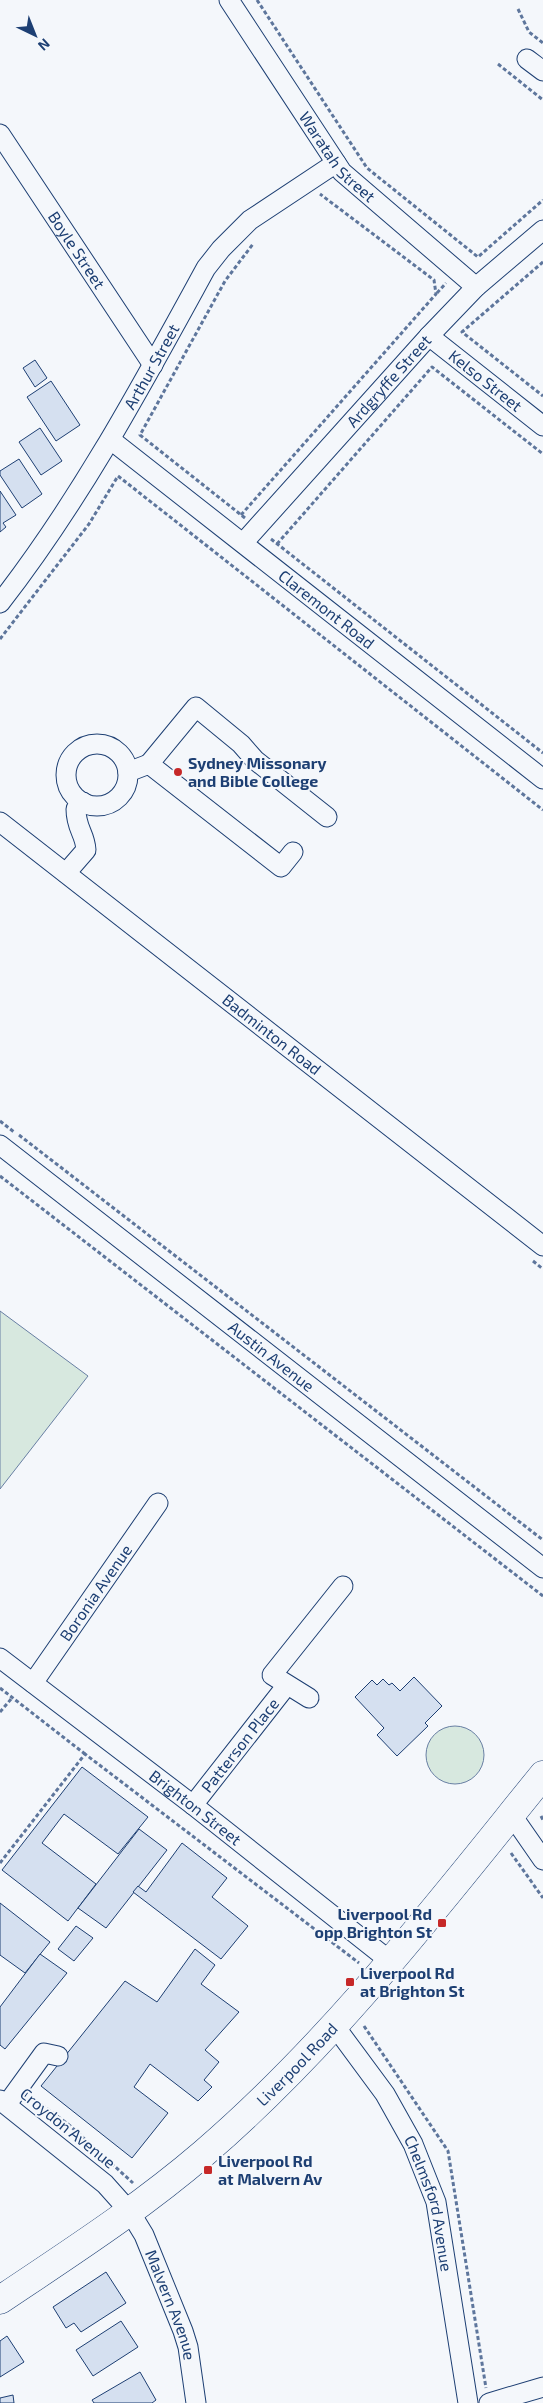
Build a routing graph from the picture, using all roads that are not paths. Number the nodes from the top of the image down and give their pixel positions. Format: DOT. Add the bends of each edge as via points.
graph roads {
  1 [pos="230,0"];
  2 [pos="527,58"];
  3 [pos="543,71"];
  4 [pos="0,134"];
  5 [pos="336,163"];
  6 [pos="543,230"];
  7 [pos="476,287"];
  8 [pos="429,336"];
  9 [pos="152,365"];
  10 [pos="543,426"];
  11 [pos="111,440"];
  12 [pos="243,543"];
  13 [pos="1,597"];
  14 [pos="149,764"];
  15 [pos="128,772"];
  16 [pos="543,779"];
  17 [pos="83,802"];
  18 [pos="326,817"];
  19 [pos="0,822"];
  20 [pos="292,852"];
  21 [pos="66,873"];
  22 [pos="0,1145"];
  23 [pos="543,1246"];
  24 [pos="158,1503"];
  25 [pos="543,1568"];
  26 [pos="343,1586"];
  27 [pos="0,1658"];
  28 [pos="33,1683"];
  29 [pos="287,1685"];
  30 [pos="309,1698"];
  31 [pos="543,1775"];
  32 [pos="193,1805"];
  33 [pos="511,1814"];
  34 [pos="543,1860"];
  35 [pos="390,1961"];
  36 [pos="334,2025"];
  37 [pos="58,2056"];
  38 [pos="3,2102"];
  39 [pos="130,2212"];
  40 [pos="0,2300"];
  41 [pos="543,2387"];
  42 [pos="196,2403"];
  43 [pos="468,2403"];
  44 [pos="489,2403"];
  1 -- 5 [label="street, Waratah Street"];
  2 -- 3 [label="street"];
  4 -- 9 [label="street, Boyle Street"];
  5 -- 7 [label="street, Waratah Street" via="342,172"];
  5 -- 9 [label="street, Arthur Street" via="250,220 221,249 206,268"];
  6 -- 7 [label="street, Ardgryffe Street"];
  7 -- 8 [label="street, Ardgryffe Street"];
  8 -- 10 [label="street, Kelso Street"];
  8 -- 12 [label="street, Ardgryffe Street"];
  9 -- 11 [label="street, Arthur Street"];
  11 -- 12 [label="street, Claremont Road"];
  11 -- 13 [label="street, Arthur Street" via="44,546"];
  12 -- 16 [label="street, Claremont Road"];
  14 -- 15 [label="street"];
  14 -- 18 [label="street" via="196,706 242,744 255,760"];
  14 -- 20 [label="street" via="281,867"];
  15 -- 17 [label="street" via="123,792 115,800 94,806"];
  15 -- 17 [label="street" via="119,753 110,747 100,744 86,746 77,752 67,769 67,779 74,796"];
  17 -- 21 [label="street" via="76,809 76,823 86,841 86,850"];
  19 -- 21 [label="street, Badminton Road"];
  21 -- 23 [label="street, Badminton Road"];
  22 -- 25 [label="street, Austin Avenue"];
  24 -- 28 [label="street, Boronia Avenue"];
  26 -- 29 [label="street, Patterson Place" via="272,1675"];
  27 -- 28 [label="street, Brighton Street"];
  28 -- 32 [label="street, Brighton Street"];
  29 -- 30 [label="street, Patterson Place"];
  29 -- 32 [label="street, Patterson Place"];
  31 -- 33 [label="highway, Liverpool Road"];
  32 -- 35 [label="street, Brighton Street"];
  33 -- 34 [label="street"];
  33 -- 35 [label="highway, Liverpool Road"];
  35 -- 36 [label="highway, Liverpool Road"];
  36 -- 39 [label="highway, Liverpool Road" via="218,2140"];
  36 -- 43 [label="street, Chelmsford Avenue" via="385,2094 413,2144 436,2202"];
  37 -- 38 [label="street" via="44,2053 19,2088"];
  38 -- 39 [label="street, Croydon Avenue" via="105,2184"];
  39 -- 40 [label="highway, Liverpool Road"];
  39 -- 42 [label="street, Malvern Avenue" via="144,2235 183,2331"];
  41 -- 44 [label="street"];
}
